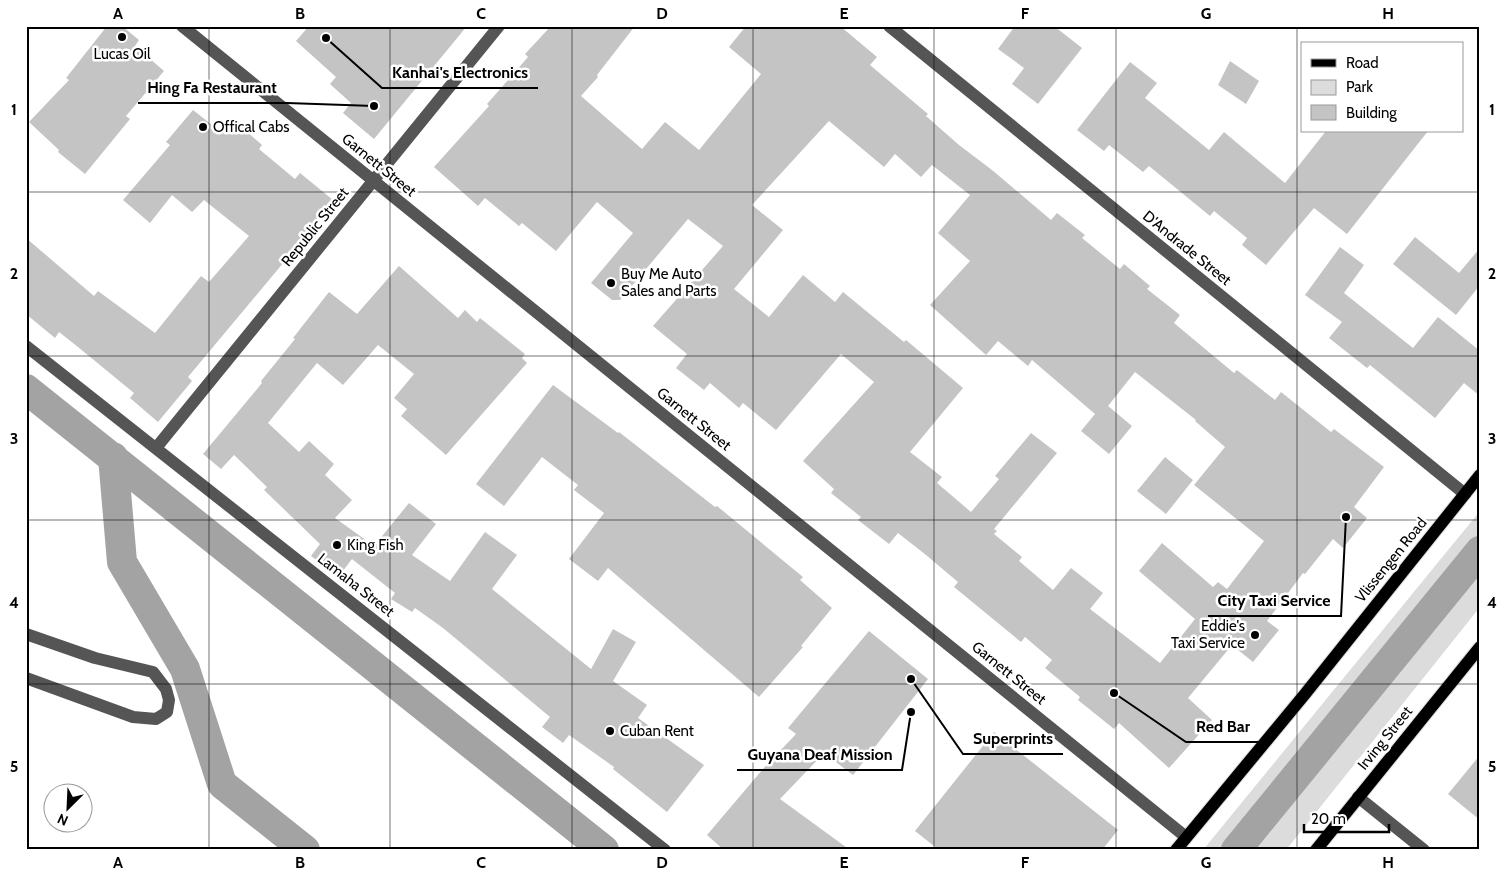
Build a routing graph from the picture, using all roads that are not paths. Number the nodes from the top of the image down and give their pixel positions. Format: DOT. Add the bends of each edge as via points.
graph roads {
  1 [pos="182,26"];
  2 [pos="499,26"];
  3 [pos="889,26"];
  4 [pos="373,181"];
  5 [pos="26,346"];
  6 [pos="156,448"];
  7 [pos="1480,475"];
  8 [pos="1465,494"];
  9 [pos="26,634"];
  10 [pos="1480,647"];
  11 [pos="26,678"];
  12 [pos="1358,797"];
  13 [pos="1186,837"];
  14 [pos="665,850"];
  15 [pos="1176,850"];
  16 [pos="1316,850"];
  17 [pos="1424,850"];
  1 -- 4 [label="street, Garnett Street"];
  2 -- 4 [label="street, Republic Street"];
  3 -- 8 [label="street, D'Andrade Street"];
  4 -- 6 [label="street, Republic Street"];
  4 -- 13 [label="street, Garnett Street"];
  5 -- 6 [label="street, Lamaha Street"];
  6 -- 14 [label="street, Lamaha Street"];
  7 -- 8 [label="main road, Vlissengen Road"];
  8 -- 13 [label="main road, Vlissengen Road"];
  9 -- 11 [label="street" via="96,658 153,672 166,689 169,700 167,712 156,719 133,717"];
  10 -- 12 [label="main road, Irving Street"];
  12 -- 16 [label="main road, Irving Street"];
  12 -- 17 [label="street"];
  13 -- 15 [label="main road, Vlissengen Road"];
}
